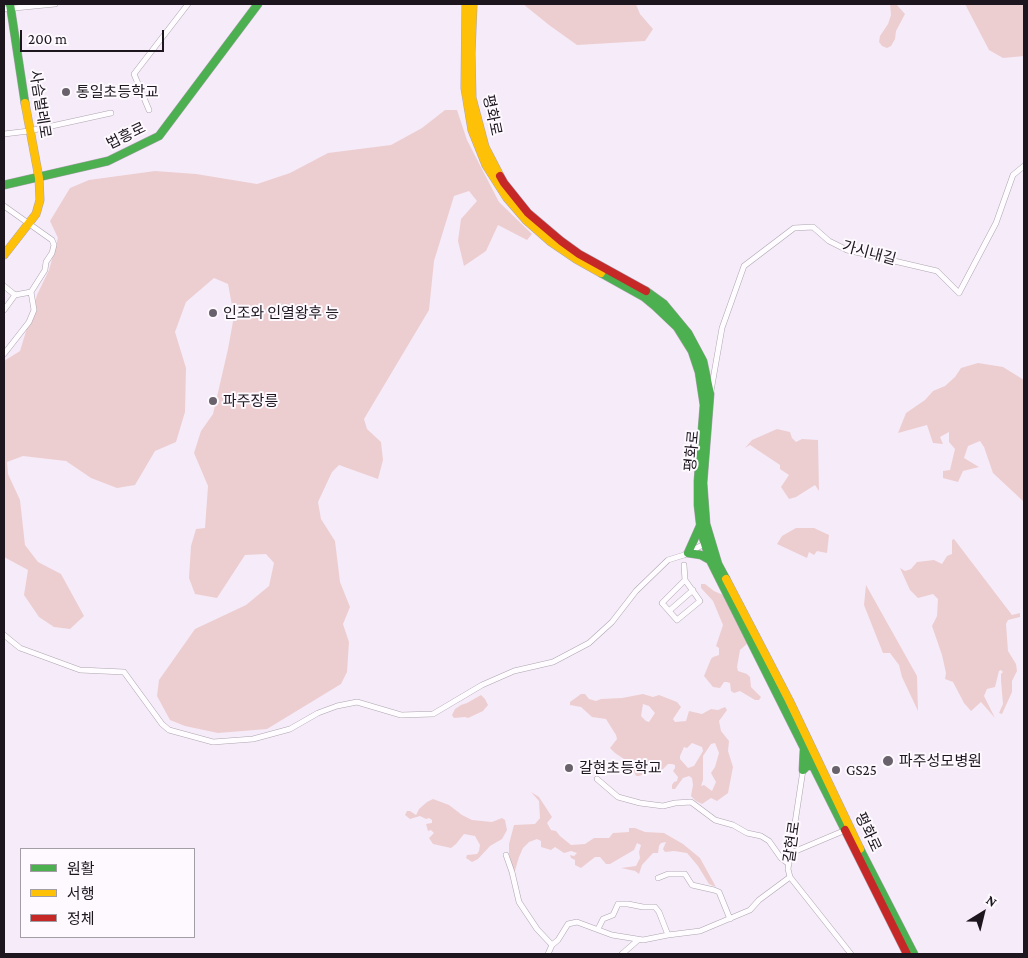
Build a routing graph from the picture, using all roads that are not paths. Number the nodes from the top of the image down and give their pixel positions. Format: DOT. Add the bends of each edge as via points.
graph roads {
  1 [pos="55,4"];
  2 [pos="188,4"];
  3 [pos="258,4"];
  4 [pos="466,4"];
  5 [pos="473,4"];
  6 [pos="8,7"];
  7 [pos="149,110"];
  8 [pos="111,113"];
  9 [pos="29,131"];
  10 [pos="4,134"];
  11 [pos="1024,166"];
  12 [pos="39,178"];
  13 [pos="4,185"];
  14 [pos="4,206"];
  15 [pos="28,223"];
  16 [pos="4,255"];
  17 [pos="4,286"];
  18 [pos="31,292"];
  19 [pos="15,295"];
  20 [pos="4,310"];
  21 [pos="4,354"];
  22 [pos="710,394"];
  23 [pos="700,526"];
  24 [pos="708,542"];
  25 [pos="688,553"];
  26 [pos="710,560"];
  27 [pos="684,565"];
  28 [pos="685,580"];
  29 [pos="693,590"];
  30 [pos="669,611"];
  31 [pos="4,635"];
  32 [pos="804,748"];
  33 [pos="813,766"];
  34 [pos="803,770"];
  35 [pos="597,779"];
  36 [pos="847,829"];
  37 [pos="791,853"];
  38 [pos="506,855"];
  39 [pos="789,864"];
  40 [pos="790,877"];
  41 [pos="658,878"];
  42 [pos="730,919"];
  43 [pos="598,929"];
  44 [pos="668,935"];
  45 [pos="638,940"];
  46 [pos="552,945"];
  47 [pos="548,954"];
  48 [pos="622,954"];
  49 [pos="851,954"];
  50 [pos="907,954"];
  51 [pos="914,954"];
  1 -- 6 [label="street"];
  2 -- 7 [label="street" via="134,74"];
  3 -- 12 [label="main road, 법흥로" via="159,136 108,161"];
  4 -- 23 [label="main road, 평화로" via="465,88 472,130 486,165 507,198 551,242 664,313 692,351 704,405 697,493"];
  5 -- 22 [label="main road, 평화로" via="472,98 485,147 504,183 528,213 561,241 664,304 696,346 703,361"];
  6 -- 9 [label="main road, 사슴벌레로"];
  8 -- 9 [label="street"];
  9 -- 10 [label="street"];
  9 -- 12 [label="main road, 사슴벌레로"];
  11 -- 22 [label="street, 가시내길" via="1013,175 996,223 959,293 937,270 847,250 829,241 813,227 794,228 744,266 722,328"];
  12 -- 13 [label="main road, 법흥로"];
  12 -- 15 [label="main road, 사슴벌레로" via="40,200 36,214"];
  14 -- 15 [label="street"];
  15 -- 16 [label="main road, 사슴벌레로"];
  15 -- 18 [label="street" via="54,244 45,270"];
  17 -- 19 [label="street"];
  18 -- 19 [label="street"];
  18 -- 21 [label="street" via="34,310 29,322"];
  19 -- 20 [label="street"];
  22 -- 24 [label="main road, 평화로" via="703,484"];
  23 -- 24 [label="main road, 평화로"];
  23 -- 25 [label="main road"];
  24 -- 25 [label="street"];
  24 -- 26 [label="main road, 평화로"];
  24 -- 36 [label="main road, 평화로" via="789,700"];
  25 -- 26 [label="main road"];
  25 -- 31 [label="street" via="668,560 589,643 554,662 514,671 482,685 433,714 401,715 357,702 318,713 274,734 238,741 213,742 169,730 124,672 80,670 20,648"];
  26 -- 32 [label="main road, 평화로"];
  27 -- 28 [label="street"];
  28 -- 29 [label="street"];
  28 -- 30 [label="street" via="662,603"];
  29 -- 30 [label="street"];
  29 -- 30 [label="street" via="700,601 677,620"];
  32 -- 33 [label="main road, 평화로"];
  32 -- 34 [label="main road"];
  33 -- 34 [label="main road"];
  33 -- 36 [label="main road, 평화로"];
  34 -- 37 [label="street, 갈현로"];
  35 -- 39 [label="street" via="618,797 640,804 663,806 691,802 714,820 769,841"];
  36 -- 37 [label="street"];
  36 -- 50 [label="main road, 평화로"];
  36 -- 51 [label="main road, 평화로"];
  37 -- 39 [label="street, 갈현로"];
  38 -- 46 [label="street" via="519,902"];
  39 -- 40 [label="street, 갈현로"];
  40 -- 42 [label="street" via="750,910"];
  40 -- 49 [label="street, 갈현로"];
  41 -- 42 [label="street" via="685,874 692,885 719,892"];
  42 -- 44 [label="street" via="700,931"];
  43 -- 44 [label="street" via="603,918 613,915 618,904 628,904 655,907"];
  43 -- 45 [label="street"];
  43 -- 46 [label="street" via="577,922 568,924"];
  44 -- 45 [label="street"];
  45 -- 48 [label="street"];
  46 -- 47 [label="street"];
}
